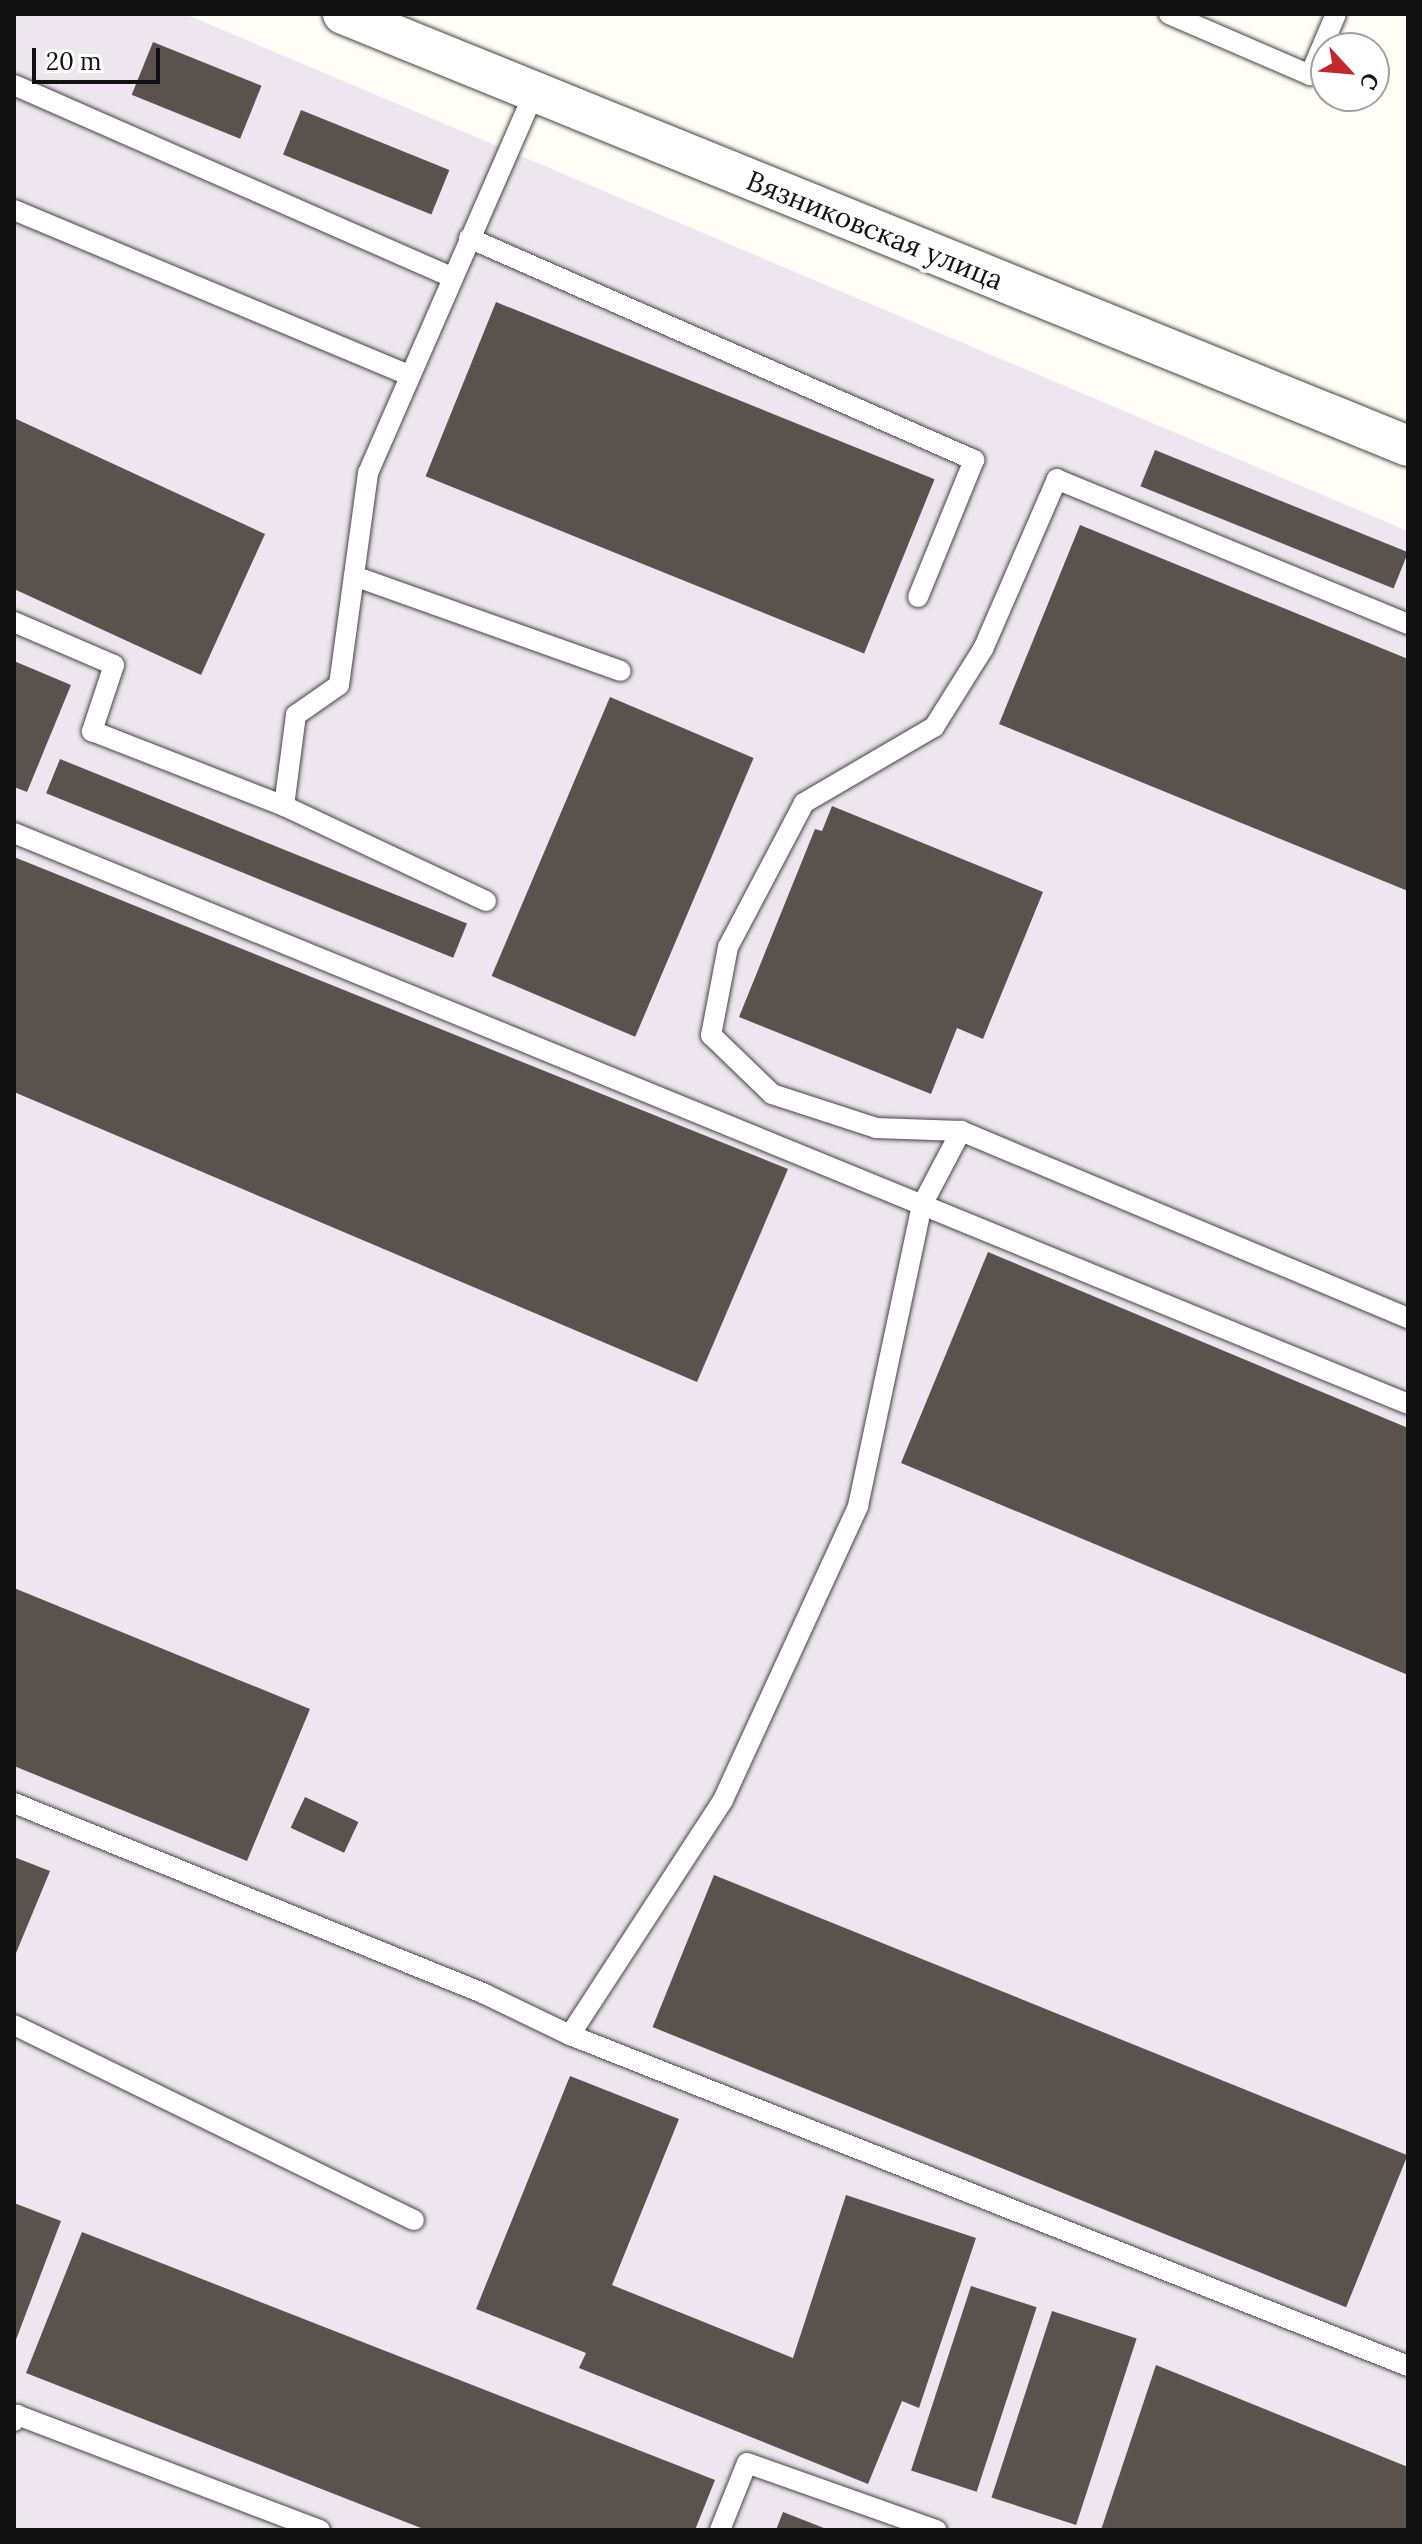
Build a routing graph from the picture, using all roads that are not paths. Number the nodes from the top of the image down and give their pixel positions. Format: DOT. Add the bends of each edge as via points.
graph roads {
  1 [pos="343,14"];
  2 [pos="1169,14"];
  3 [pos="1336,14"];
  4 [pos="14,85"];
  5 [pos="534,93"];
  6 [pos="14,210"];
  7 [pos="469,238"];
  8 [pos="452,277"];
  9 [pos="410,376"];
  10 [pos="1408,446"];
  11 [pos="354,576"];
  12 [pos="918,597"];
  13 [pos="14,622"];
  14 [pos="1408,624"];
  15 [pos="621,671"];
  16 [pos="284,806"];
  17 [pos="14,833"];
  18 [pos="486,901"];
  19 [pos="961,1131"];
  20 [pos="922,1205"];
  21 [pos="1408,1318"];
  22 [pos="1408,1404"];
  23 [pos="14,1803"];
  24 [pos="14,2025"];
  25 [pos="570,2035"];
  26 [pos="414,2220"];
  27 [pos="1408,2366"];
  28 [pos="14,2421"];
  29 [pos="320,2530"];
  30 [pos="720,2530"];
  31 [pos="936,2530"];
  1 -- 5 [label="street, Вязниковская улица"];
  2 -- 3 [label="lane" via="1310,75"];
  4 -- 8 [label="lane"];
  5 -- 7 [label="lane"];
  5 -- 10 [label="street, Вязниковская улица"];
  6 -- 9 [label="lane"];
  7 -- 8 [label="lane"];
  7 -- 12 [label="lane" via="974,460"];
  8 -- 9 [label="lane"];
  9 -- 11 [label="lane" via="368,473"];
  11 -- 15 [label="lane"];
  11 -- 16 [label="lane" via="339,685 296,715"];
  13 -- 16 [label="lane" via="114,665 92,731"];
  14 -- 19 [label="lane" via="1057,479 983,649 934,727 804,803 728,947 711,1035 772,1094 876,1128"];
  16 -- 18 [label="lane"];
  17 -- 20 [label="lane"];
  19 -- 20 [label="lane"];
  19 -- 21 [label="lane"];
  20 -- 22 [label="lane"];
  20 -- 25 [label="lane" via="858,1506 723,1800"];
  23 -- 25 [label="lane" via="485,1994"];
  24 -- 26 [label="lane"];
  25 -- 27 [label="lane"];
  28 -- 29 [label="lane" via="17,2415"];
  30 -- 31 [label="lane" via="747,2463"];
}
